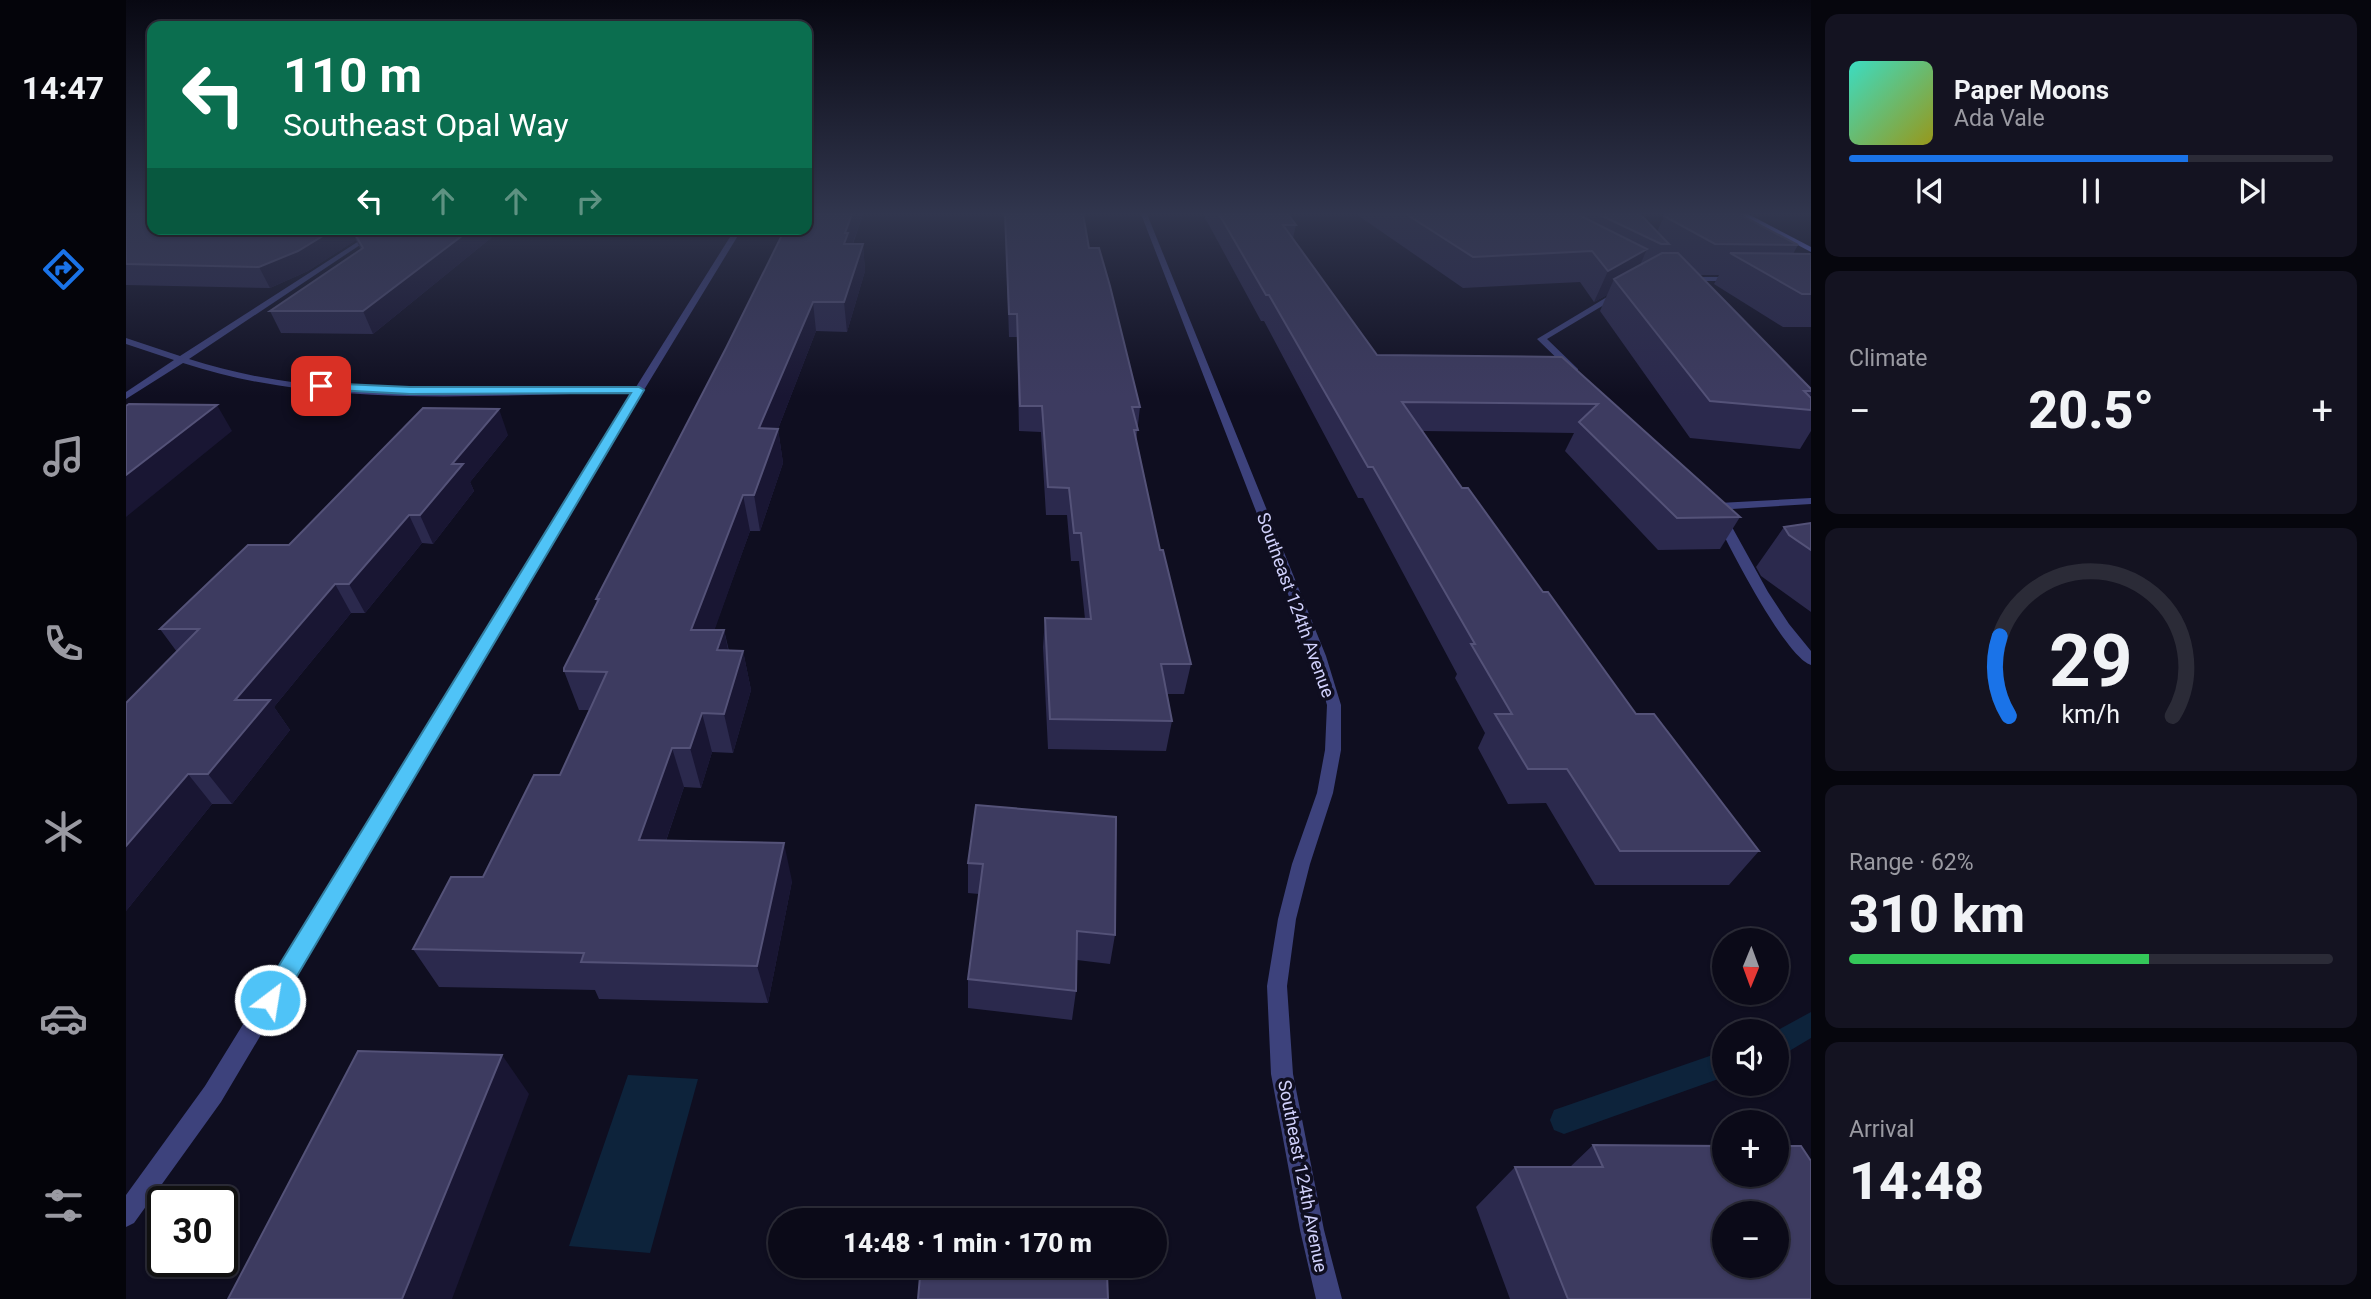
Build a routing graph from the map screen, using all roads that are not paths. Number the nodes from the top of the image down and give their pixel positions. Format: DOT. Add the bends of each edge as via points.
graph roads {
  1 [pos="311,275"];
  2 [pos="711,275"];
  3 [pos="1168,275"];
  4 [pos="1671,279"];
  5 [pos="1748,279"];
  6 [pos="1633,286"];
  7 [pos="126,341"];
  8 [pos="182,359"];
  9 [pos="1580,376"];
  10 [pos="639,390"];
  11 [pos="126,396"];
  12 [pos="1811,500"];
  13 [pos="1811,660"];
  14 [pos="126,1215"];
  15 [pos="1329,1299"];
  1 -- 8 [label="street"];
  2 -- 10 [label="street"];
  3 -- 15 [label="street, Southeast 124th Avenue" via="1319,656 1334,705 1333,750 1325,793 1287,919 1278,986 1282,1074"];
  4 -- 5 [label="street"];
  6 -- 9 [label="street" via="1541,339"];
  7 -- 8 [label="street"];
  8 -- 10 [label="street" via="258,380 359,390"];
  8 -- 11 [label="street"];
  10 -- 14 [label="street" via="213,1094"];
  12 -- 13 [label="street" via="1711,503 1759,592"];
}
